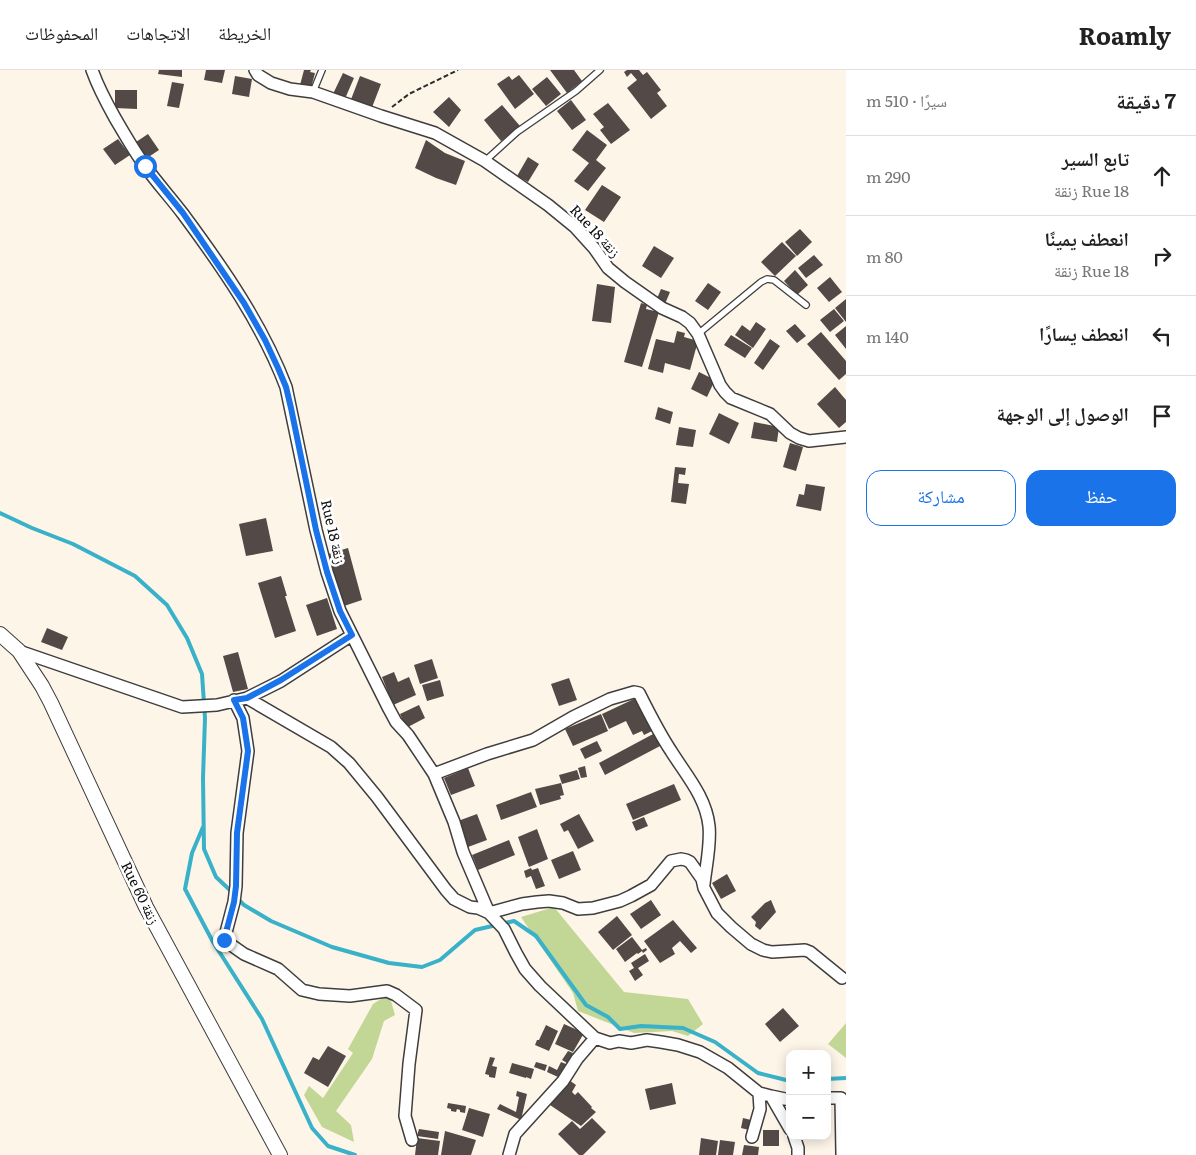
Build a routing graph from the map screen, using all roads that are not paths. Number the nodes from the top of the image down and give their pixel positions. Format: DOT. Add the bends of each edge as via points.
graph roads {
  1 [pos="92,70"];
  2 [pos="255,70"];
  3 [pos="322,70"];
  4 [pos="600,70"];
  5 [pos="313,92"];
  6 [pos="486,161"];
  7 [pos="806,305"];
  8 [pos="698,334"];
  9 [pos="846,437"];
  10 [pos="0,634"];
  11 [pos="352,635"];
  12 [pos="19,652"];
  13 [pos="247,698"];
  14 [pos="234,700"];
  15 [pos="434,774"];
  16 [pos="704,888"];
  17 [pos="492,915"];
  18 [pos="842,978"];
  19 [pos="595,1038"];
  20 [pos="765,1094"];
  21 [pos="831,1098"];
  22 [pos="786,1099"];
  23 [pos="786,1123"];
  24 [pos="752,1137"];
  25 [pos="412,1140"];
  26 [pos="795,1140"];
  27 [pos="280,1155"];
  28 [pos="508,1155"];
  29 [pos="798,1155"];
  30 [pos="843,1155"];
  1 -- 11 [label="street, Rue 18 زنقة" via="128,142 183,213 244,303 278,368 286,387 327,572"];
  2 -- 5 [label="street, Rue 18 زنقة" via="271,83 290,90"];
  3 -- 5 [label="lane"];
  4 -- 6 [label="lane" via="576,92 517,132"];
  5 -- 6 [label="street, Rue 18 زنقة" via="435,133"];
  6 -- 8 [label="street, Rue 18 زنقة" via="575,227 608,268 625,282 662,308 682,317"];
  7 -- 8 [label="lane" via="774,280 767,279"];
  8 -- 9 [label="street, Rue 18 زنقة" via="720,384 732,398 770,414 798,438"];
  10 -- 12 [label="street, Rue 60 زنقة"];
  11 -- 13 [label="street"];
  11 -- 15 [label="street, Rue 18 زنقة" via="392,716"];
  12 -- 14 [label="street" via="182,707 217,705"];
  12 -- 27 [label="street, Rue 60 زنقة" via="51,703 146,907"];
  13 -- 14 [label="street"];
  13 -- 17 [label="street" via="331,747 377,797 454,899"];
  14 -- 25 [label="street" via="243,718 248,751 237,833 235,894 224,940 244,954 278,969 302,990 350,996 387,991 416,1010 405,1116"];
  15 -- 16 [label="street" via="533,740 610,699 640,693 657,728 706,808 710,827"];
  15 -- 17 [label="street, Rue 18 زنقة" via="463,852"];
  16 -- 17 [label="street" via="702,879 690,862 680,859 671,862 651,885 606,905 578,908 563,903 537,902"];
  16 -- 18 [label="street" via="716,913 750,944 772,952 805,950"];
  17 -- 19 [label="street" via="504,929 525,969"];
  19 -- 20 [label="street" via="610,1043 647,1040 700,1052"];
  19 -- 28 [label="street" via="563,1081 515,1134"];
  20 -- 22 [label="street"];
  20 -- 23 [label="street"];
  20 -- 24 [label="street"];
  21 -- 30 [label="street" via="841,1098"];
  26 -- 29 [label="street"];
}
